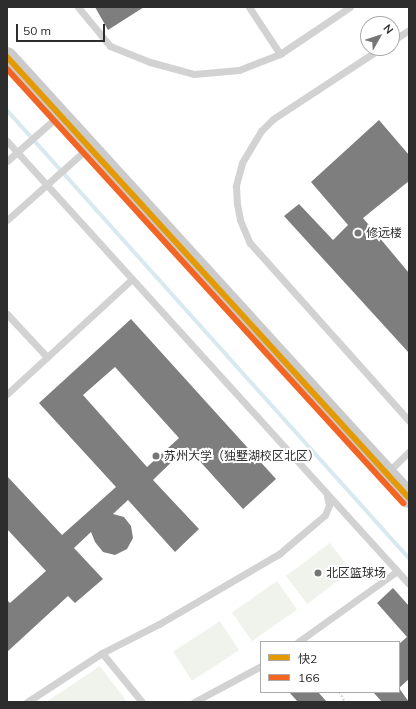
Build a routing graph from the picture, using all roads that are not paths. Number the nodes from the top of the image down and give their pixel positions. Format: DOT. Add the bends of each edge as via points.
graph roads {
  1 [pos="78,7"];
  2 [pos="249,7"];
  3 [pos="350,7"];
  4 [pos="409,30"];
  5 [pos="400,36"];
  6 [pos="280,54"];
  7 [pos="370,56"];
  8 [pos="7,57"];
  9 [pos="60,115"];
  10 [pos="7,141"];
  11 [pos="89,147"];
  12 [pos="16,152"];
  13 [pos="7,161"];
  14 [pos="45,185"];
  15 [pos="7,220"];
  16 [pos="131,280"];
  17 [pos="7,314"];
  18 [pos="47,357"];
  19 [pos="7,394"];
  20 [pos="409,420"];
  21 [pos="409,452"];
  22 [pos="386,474"];
  23 [pos="326,493"];
  24 [pos="409,498"];
  25 [pos="398,571"];
  26 [pos="409,584"];
  27 [pos="299,641"];
  28 [pos="102,652"];
  29 [pos="260,667"];
  30 [pos="27,702"];
  31 [pos="142,702"];
  32 [pos="194,702"];
  1 -- 6 [label="lane" via="110,46 150,62 194,74 239,70"];
  2 -- 6 [label="lane"];
  3 -- 6 [label="lane"];
  4 -- 5 [label="lane"];
  7 -- 20 [label="lane" via="273,119 261,131 242,163 236,186 237,204 240,220 250,243"];
  8 -- 9 [label="main road"];
  9 -- 11 [label="main road"];
  9 -- 12 [label="lane"];
  10 -- 12 [label="lane"];
  11 -- 14 [label="lane"];
  11 -- 22 [label="main road"];
  12 -- 13 [label="lane"];
  12 -- 14 [label="lane"];
  14 -- 15 [label="lane"];
  14 -- 16 [label="lane"];
  16 -- 18 [label="lane"];
  16 -- 23 [label="lane"];
  17 -- 18 [label="lane"];
  18 -- 19 [label="lane"];
  21 -- 22 [label="lane"];
  22 -- 24 [label="main road"];
  23 -- 25 [label="lane"];
  23 -- 28 [label="lane" via="329,505 325,515 279,554 159,624"];
  25 -- 26 [label="lane"];
  25 -- 27 [label="lane"];
  28 -- 30 [label="lane"];
  28 -- 31 [label="lane"];
  29 -- 32 [label="lane"];
}
